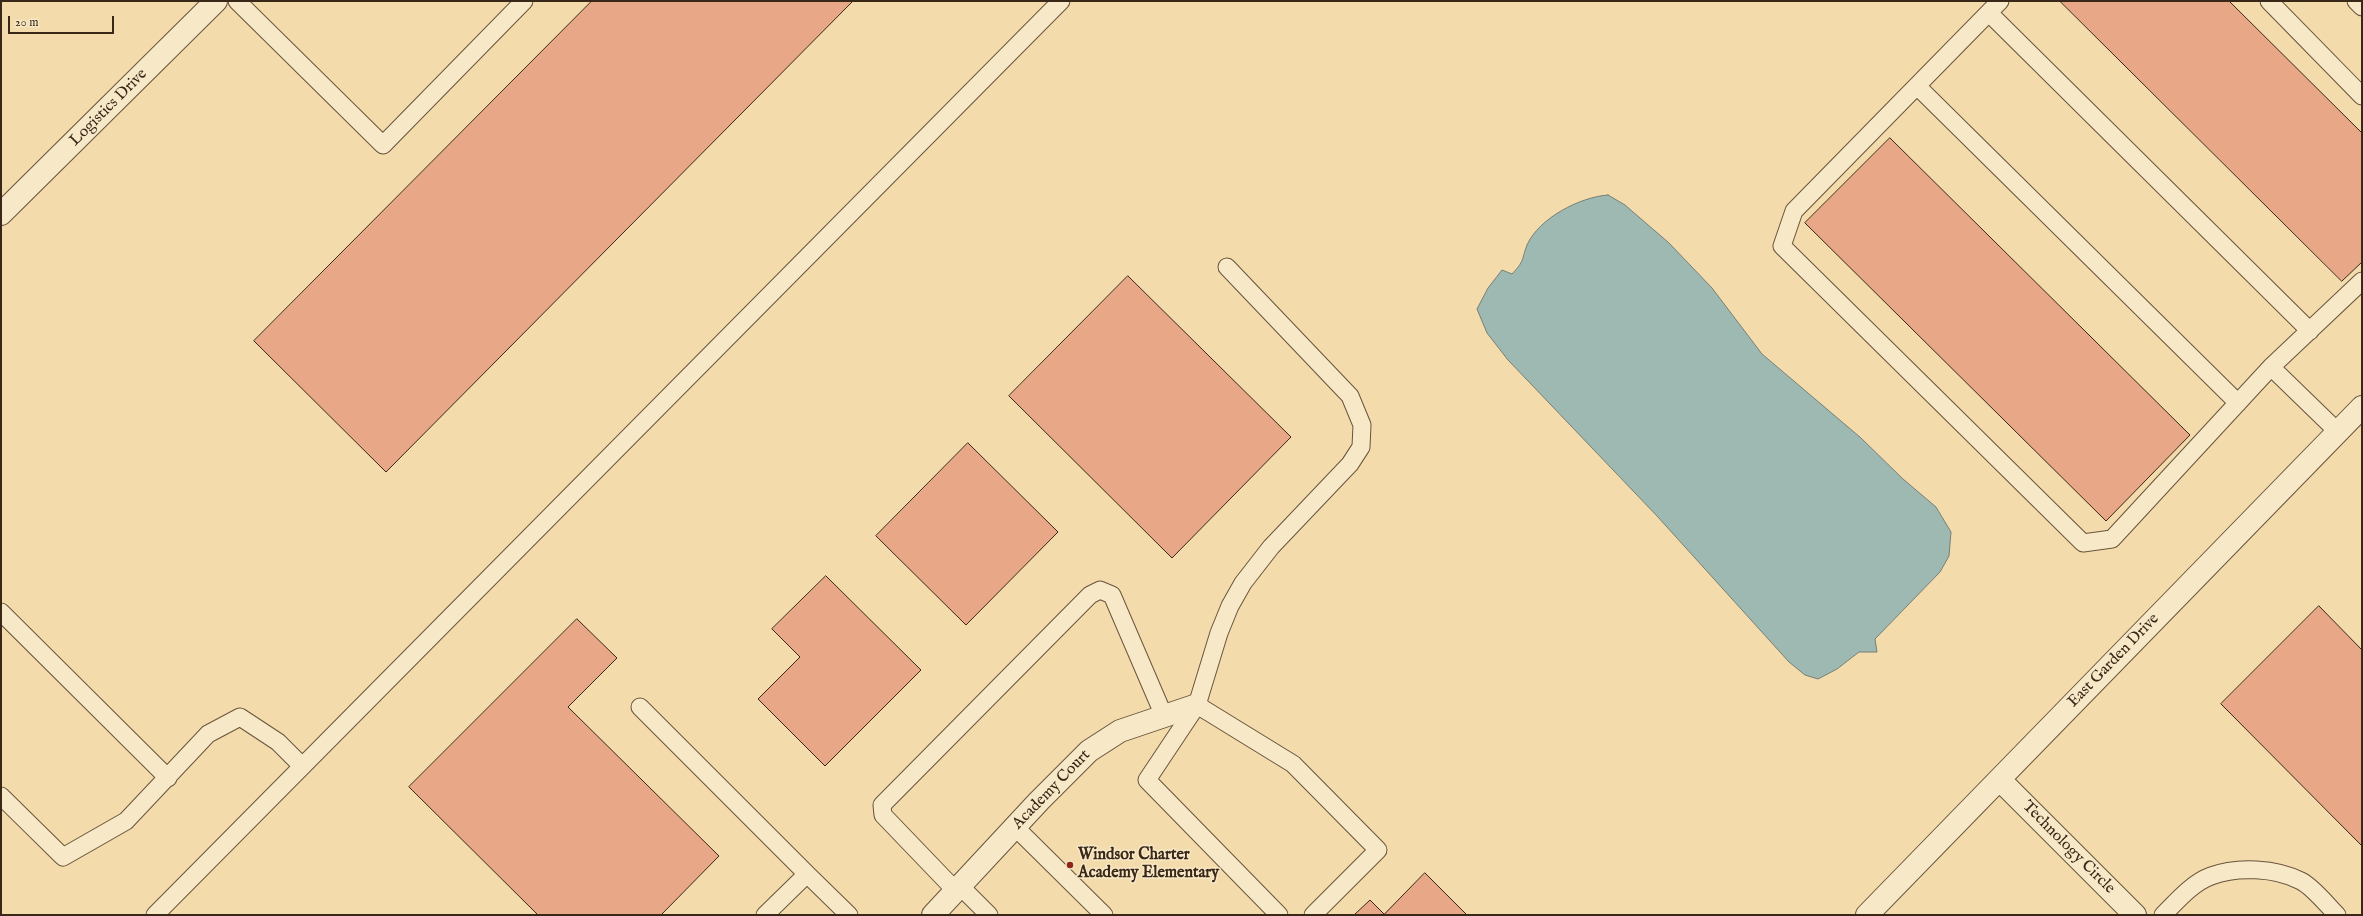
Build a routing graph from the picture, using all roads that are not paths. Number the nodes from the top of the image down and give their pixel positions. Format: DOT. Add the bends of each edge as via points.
graph roads {
  1 [pos="216,1"];
  2 [pos="237,1"];
  3 [pos="524,1"];
  4 [pos="1060,1"];
  5 [pos="2269,1"];
  6 [pos="2356,1"];
  7 [pos="1994,7"];
  8 [pos="2362,7"];
  9 [pos="1917,86"];
  10 [pos="2362,96"];
  11 [pos="1,214"];
  12 [pos="1227,267"];
  13 [pos="2362,281"];
  14 [pos="2310,330"];
  15 [pos="2271,367"];
  16 [pos="2238,403"];
  17 [pos="2362,407"];
  18 [pos="2338,432"];
  19 [pos="1,612"];
  20 [pos="1197,705"];
  21 [pos="640,707"];
  22 [pos="1164,716"];
  23 [pos="302,766"];
  24 [pos="168,778"];
  25 [pos="2000,780"];
  26 [pos="1,796"];
  27 [pos="1015,827"];
  28 [pos="807,874"];
  29 [pos="958,889"];
  30 [pos="155,915"];
  31 [pos="765,915"];
  32 [pos="849,915"];
  33 [pos="933,915"];
  34 [pos="989,915"];
  35 [pos="1104,915"];
  36 [pos="1279,915"];
  37 [pos="1313,915"];
  38 [pos="1867,915"];
  39 [pos="2135,915"];
  40 [pos="2163,915"];
  41 [pos="2337,915"];
  1 -- 11 [label="street, Logistics Drive"];
  2 -- 3 [label="lane" via="383,145"];
  4 -- 23 [label="lane"];
  5 -- 10 [label="lane"];
  6 -- 8 [label="lane"];
  7 -- 9 [label="lane"];
  7 -- 14 [label="lane"];
  9 -- 16 [label="lane"];
  9 -- 16 [label="lane" via="1794,211 1782,246 2083,543 2112,539"];
  12 -- 20 [label="lane" via="1350,396 1362,425 1361,446 1350,464 1271,547 1243,583 1219,633"];
  13 -- 14 [label="lane"];
  14 -- 15 [label="lane"];
  15 -- 16 [label="lane"];
  15 -- 18 [label="lane"];
  17 -- 18 [label="street, East Garden Drive"];
  18 -- 25 [label="street, East Garden Drive"];
  19 -- 24 [label="lane"];
  20 -- 22 [label="street, Academy Court"];
  20 -- 36 [label="lane" via="1148,780"];
  20 -- 37 [label="lane" via="1293,764 1378,850"];
  21 -- 28 [label="lane"];
  22 -- 27 [label="street, Academy Court" via="1120,731 1103,740 1089,751"];
  22 -- 29 [label="lane" via="1112,595 1100,590 1090,595 882,804 884,815"];
  23 -- 24 [label="lane" via="278,742 240,717 208,734"];
  23 -- 30 [label="lane"];
  24 -- 26 [label="lane" via="126,821 63,857"];
  25 -- 38 [label="street, East Garden Drive"];
  25 -- 39 [label="street, Technology Circle"];
  27 -- 29 [label="street, Academy Court"];
  27 -- 35 [label="lane"];
  28 -- 31 [label="lane"];
  28 -- 32 [label="lane"];
  29 -- 33 [label="street, Academy Court"];
  29 -- 34 [label="lane"];
  40 -- 41 [label="lane" via="2189,889 2211,876 2241,870 2270,871 2302,881"];
}
